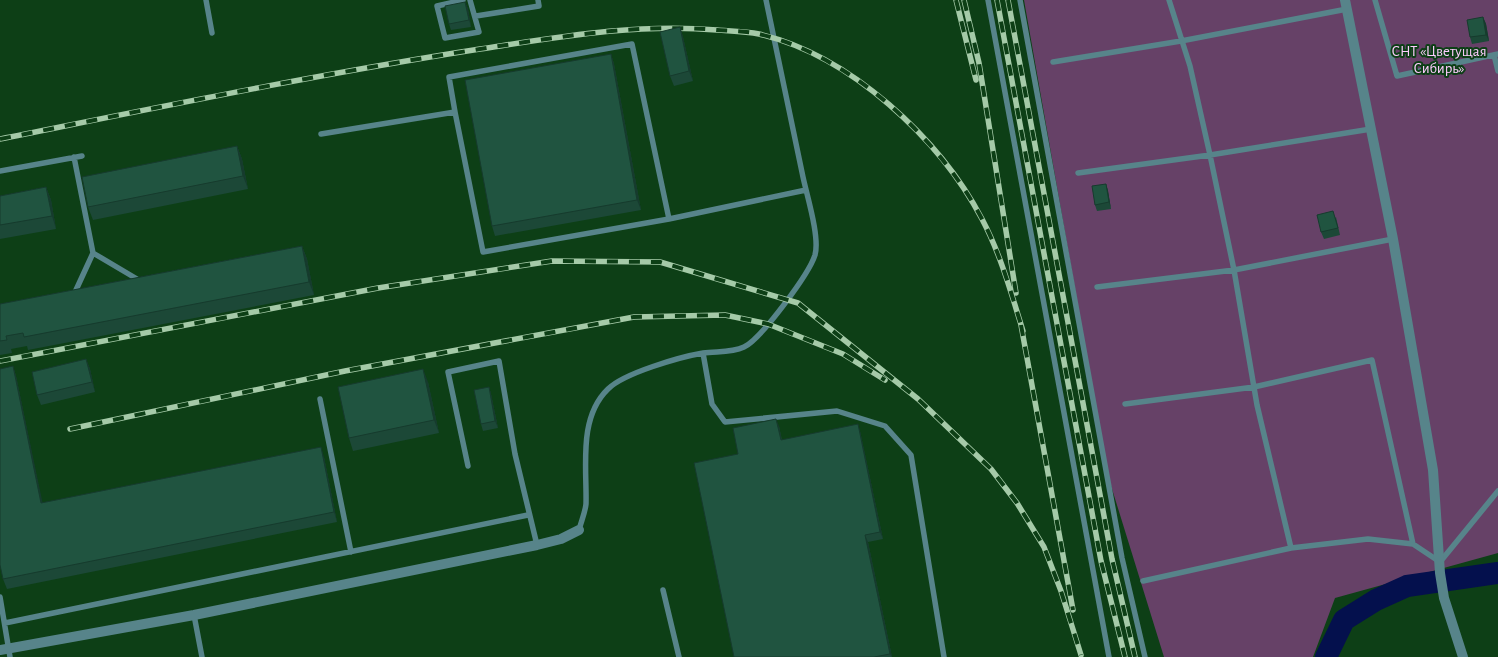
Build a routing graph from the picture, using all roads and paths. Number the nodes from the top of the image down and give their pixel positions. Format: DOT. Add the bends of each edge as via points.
graph roads {
  1 [pos="206,0"];
  2 [pos="463,0"];
  3 [pos="470,0"];
  4 [pos="538,0"];
  5 [pos="766,0"];
  6 [pos="988,0"];
  7 [pos="1020,0"];
  8 [pos="1169,0"];
  9 [pos="1375,0"];
  10 [pos="1346,4"];
  11 [pos="476,16"];
  12 [pos="212,33"];
  13 [pos="1182,41"];
  14 [pos="1496,55"];
  15 [pos="1053,62"];
  16 [pos="1498,71"];
  17 [pos="455,112"];
  18 [pos="1371,129"];
  19 [pos="321,134"];
  20 [pos="1210,155"];
  21 [pos="82,156"];
  22 [pos="74,157"];
  23 [pos="0,170"];
  24 [pos="1078,173"];
  25 [pos="806,190"];
  26 [pos="669,219"];
  27 [pos="1393,238"];
  28 [pos="93,253"];
  29 [pos="1234,270"];
  30 [pos="146,277"];
  31 [pos="137,279"];
  32 [pos="128,280"];
  33 [pos="1097,286"];
  34 [pos="85,288"];
  35 [pos="76,290"];
  36 [pos="67,292"];
  37 [pos="703,353"];
  38 [pos="1254,387"];
  39 [pos="320,399"];
  40 [pos="1125,404"];
  41 [pos="468,466"];
  42 [pos="1498,491"];
  43 [pos="528,515"];
  44 [pos="579,530"];
  45 [pos="1413,544"];
  46 [pos="537,545"];
  47 [pos="1291,548"];
  48 [pos="352,552"];
  49 [pos="1440,568"];
  50 [pos="1143,581"];
  51 [pos="663,590"];
  52 [pos="0,597"];
  53 [pos="194,615"];
  54 [pos="5,623"];
  55 [pos="7,652"];
  56 [pos="202,657"];
  57 [pos="679,657"];
  58 [pos="944,657"];
  59 [pos="1109,657"];
  60 [pos="1145,657"];
  61 [pos="1463,657"];
  1 -- 12 [label="lane"];
  2 -- 11 [label="lane" via="436,6 445,38 479,32"];
  3 -- 11 [label="lane"];
  4 -- 11 [label="lane" via="539,6"];
  5 -- 25 [label="lane"];
  6 -- 59 [label="lane"];
  7 -- 60 [label="lane" via="1122,558"];
  8 -- 13 [label="lane"];
  9 -- 14 [label="lane" via="1397,76"];
  10 -- 13 [label="lane"];
  10 -- 18 [label="street"];
  13 -- 15 [label="lane"];
  13 -- 20 [label="lane"];
  14 -- 16 [label="lane"];
  17 -- 19 [label="lane"];
  17 -- 26 [label="lane" via="483,252"];
  17 -- 26 [label="lane" via="449,77 632,44"];
  18 -- 20 [label="lane"];
  18 -- 27 [label="street"];
  20 -- 24 [label="lane"];
  20 -- 29 [label="lane"];
  21 -- 22 [label="lane"];
  22 -- 23 [label="lane"];
  22 -- 28 [label="lane"];
  25 -- 26 [label="lane"];
  25 -- 37 [label="lane" via="815,255 802,278 768,324 746,346 732,351"];
  27 -- 29 [label="lane"];
  27 -- 49 [label="street" via="1433,470"];
  28 -- 31 [label="lane"];
  28 -- 35 [label="lane"];
  29 -- 33 [label="lane"];
  29 -- 38 [label="lane"];
  30 -- 31 [label="lane"];
  31 -- 32 [label="lane"];
  34 -- 35 [label="lane"];
  35 -- 36 [label="lane"];
  37 -- 44 [label="lane" via="642,370 608,388 594,410 586,442 586,506"];
  37 -- 58 [label="lane" via="712,404 725,422 837,411 885,426 911,455"];
  38 -- 40 [label="lane"];
  38 -- 45 [label="lane" via="1372,360"];
  38 -- 47 [label="lane"];
  39 -- 48 [label="lane"];
  41 -- 43 [label="lane" via="448,372 499,361"];
  42 -- 49 [label="lane"];
  43 -- 46 [label="lane"];
  43 -- 48 [label="lane"];
  44 -- 46 [label="street"];
  45 -- 47 [label="lane" via="1368,539"];
  45 -- 49 [label="lane"];
  46 -- 53 [label="street"];
  47 -- 50 [label="lane"];
  48 -- 54 [label="lane"];
  49 -- 61 [label="street" via="1444,598"];
  51 -- 57 [label="lane"];
  52 -- 54 [label="lane"];
  53 -- 55 [label="street"];
  53 -- 56 [label="lane"];
  54 -- 55 [label="lane"];
}
